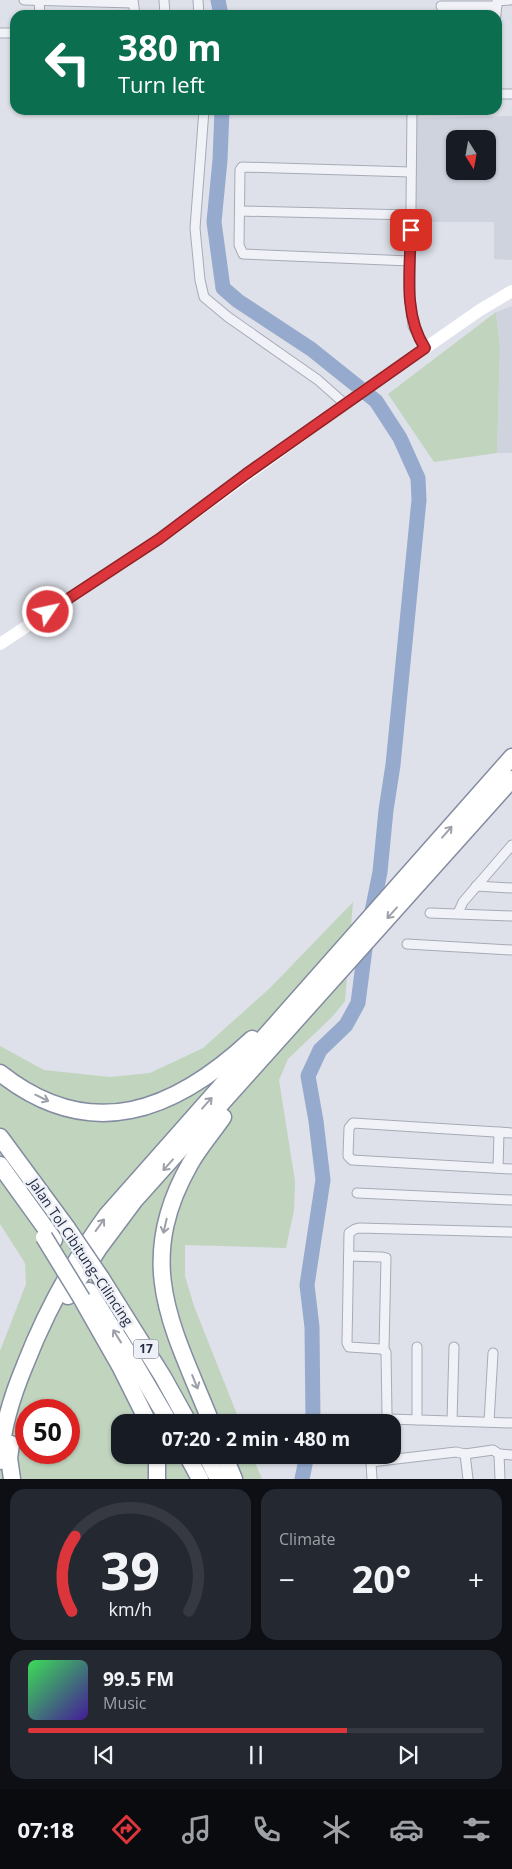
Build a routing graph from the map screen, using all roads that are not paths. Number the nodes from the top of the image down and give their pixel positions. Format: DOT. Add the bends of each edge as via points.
graph roads {
  1 [pos="24,0"];
  2 [pos="39,0"];
  3 [pos="510,0"];
  4 [pos="133,1"];
  5 [pos="441,6"];
  6 [pos="451,7"];
  7 [pos="496,10"];
  8 [pos="204,115"];
  9 [pos="412,115"];
  10 [pos="411,172"];
  11 [pos="240,211"];
  12 [pos="411,215"];
  13 [pos="410,261"];
  14 [pos="512,290"];
  15 [pos="425,348"];
  16 [pos="347,403"];
  17 [pos="0,644"];
  18 [pos="512,758"];
  19 [pos="512,779"];
  20 [pos="512,845"];
  21 [pos="476,886"];
  22 [pos="512,888"];
  23 [pos="430,913"];
  24 [pos="458,913"];
  25 [pos="512,916"];
  26 [pos="407,944"];
  27 [pos="512,950"];
  28 [pos="318,976"];
  29 [pos="282,1037"];
  30 [pos="0,1073"];
  31 [pos="499,1132"];
  32 [pos="512,1133"];
  33 [pos="0,1137"];
  34 [pos="0,1166"];
  35 [pos="498,1168"];
  36 [pos="512,1169"];
  37 [pos="0,1172"];
  38 [pos="357,1193"];
  39 [pos="512,1200"];
  40 [pos="512,1232"];
  41 [pos="349,1256"];
  42 [pos="417,1347"];
  43 [pos="454,1347"];
  44 [pos="384,1350"];
  45 [pos="493,1353"];
  46 [pos="144,1414"];
  47 [pos="164,1414"];
  48 [pos="184,1414"];
  49 [pos="208,1414"];
  50 [pos="416,1420"];
  51 [pos="452,1421"];
  52 [pos="489,1422"];
  53 [pos="512,1423"];
  54 [pos="465,1454"];
  55 [pos="498,1454"];
  56 [pos="512,1455"];
  57 [pos="0,1461"];
  58 [pos="157,1464"];
  59 [pos="192,1464"];
  60 [pos="210,1464"];
  61 [pos="228,1464"];
  62 [pos="0,1468"];
  63 [pos="2,1479"];
  64 [pos="12,1479"];
  65 [pos="156,1479"];
  66 [pos="200,1479"];
  67 [pos="218,1479"];
  68 [pos="234,1479"];
  69 [pos="372,1479"];
  70 [pos="468,1479"];
  71 [pos="500,1479"];
  1 -- 2 [label="street"];
  2 -- 4 [label="street"];
  3 -- 7 [label="street" via="497,1"];
  5 -- 6 [label="street"];
  6 -- 7 [label="street"];
  8 -- 16 [label="street" via="195,228 204,297"];
  9 -- 10 [label="street"];
  10 -- 11 [label="street" via="242,167"];
  10 -- 12 [label="street"];
  11 -- 12 [label="street"];
  11 -- 13 [label="street" via="239,245 243,254"];
  12 -- 13 [label="street"];
  13 -- 15 [label="street" via="411,317"];
  14 -- 15 [label="main road"];
  15 -- 16 [label="main road"];
  16 -- 17 [label="main road" via="159,539"];
  28 -- 18 [label="highway, one-way"];
  19 -- 29 [label="highway, one-way"];
  20 -- 21 [label="street"];
  21 -- 22 [label="street"];
  21 -- 24 [label="street"];
  23 -- 24 [label="street"];
  24 -- 25 [label="street"];
  26 -- 27 [label="street"];
  30 -- 28 [label="highway, one-way" via="54,1105 98,1113 140,1109 184,1091 218,1068"];
  57 -- 28 [label="highway, one-way, bridge" via="7,1416 24,1367 46,1315 80,1253 107,1215"];
  29 -- 49 [label="highway, one-way" via="190,1164 178,1186 164,1227 160,1270 168,1311"];
  29 -- 64 [label="highway, one-way, bridge" via="134,1201 71,1289 42,1349 16,1420 10,1458"];
  31 -- 32 [label="street"];
  31 -- 35 [label="street"];
  31 -- 35 [label="street" via="354,1123 349,1128 348,1156 352,1160"];
  33 -- 48 [label="highway, Jalan Tol Cibitung–Cilincing / 17, bridge" via="119,1305"];
  47 -- 34 [label="highway, Jalan Tol Cibitung–Cilincing / 17, one-way" via="89,1291"];
  35 -- 36 [label="street"];
  37 -- 46 [label="highway, bridge" via="82,1299"];
  38 -- 39 [label="street"];
  40 -- 41 [label="street" via="355,1228 349,1233"];
  41 -- 44 [label="street" via="347,1345"];
  41 -- 44 [label="street" via="386,1258"];
  42 -- 50 [label="street"];
  43 -- 51 [label="street"];
  44 -- 50 [label="street" via="387,1415 390,1419"];
  45 -- 52 [label="street"];
  50 -- 51 [label="street"];
  51 -- 52 [label="street"];
  52 -- 53 [label="street"];
  54 -- 55 [label="street" via="493,1450"];
  54 -- 69 [label="street" via="456,1452 371,1463"];
  54 -- 70 [label="street"];
  55 -- 56 [label="street"];
  55 -- 71 [label="street"];
  58 -- 65 [label="highway"];
  59 -- 66 [label="highway"];
  60 -- 67 [label="highway"];
  61 -- 68 [label="highway"];
  62 -- 63 [label="highway"];
}
